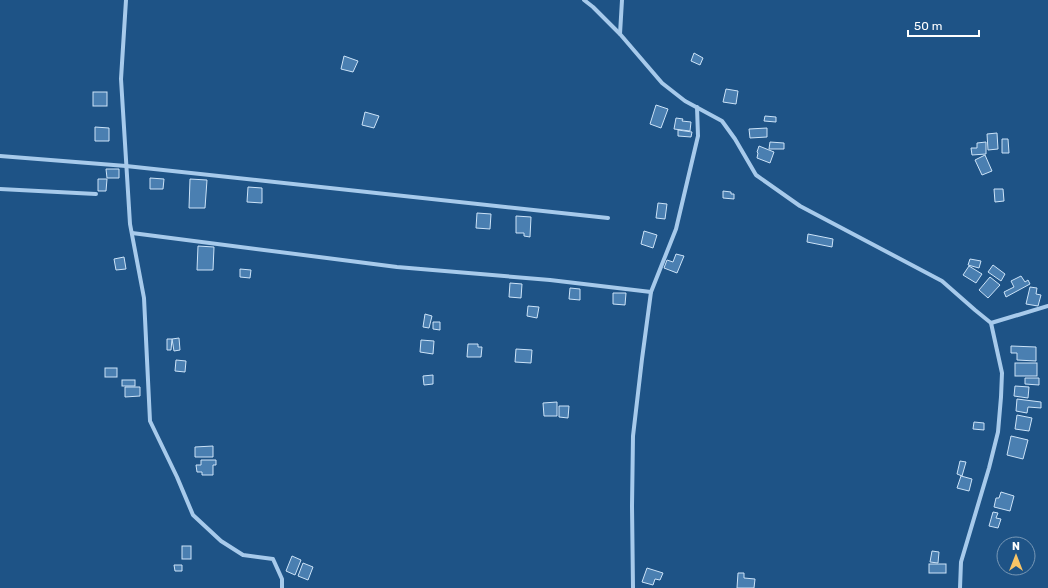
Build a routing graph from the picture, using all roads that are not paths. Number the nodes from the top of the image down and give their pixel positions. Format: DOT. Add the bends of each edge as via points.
graph roads {
  1 [pos="126,0"];
  2 [pos="584,0"];
  3 [pos="622,0"];
  4 [pos="620,34"];
  5 [pos="697,107"];
  6 [pos="0,156"];
  7 [pos="126,166"];
  8 [pos="0,189"];
  9 [pos="96,194"];
  10 [pos="608,218"];
  11 [pos="132,233"];
  12 [pos="651,292"];
  13 [pos="1048,306"];
  14 [pos="991,323"];
  15 [pos="282,588"];
  16 [pos="633,588"];
  17 [pos="960,588"];
  1 -- 7 [label="street" via="121,79"];
  2 -- 4 [label="street"];
  3 -- 4 [label="street"];
  4 -- 5 [label="street" via="662,83"];
  5 -- 12 [label="street" via="698,136 676,230"];
  5 -- 14 [label="street" via="722,121 756,175 800,206 942,281"];
  6 -- 7 [label="street"];
  7 -- 10 [label="street"];
  7 -- 11 [label="street"];
  8 -- 9 [label="street"];
  11 -- 12 [label="street" via="397,267 550,280"];
  11 -- 15 [label="street" via="144,298 150,421 193,515 221,541 243,554 273,559 282,579"];
  12 -- 16 [label="street" via="633,436"];
  13 -- 14 [label="street"];
  14 -- 17 [label="street" via="1002,373 998,432 961,562"];
}
